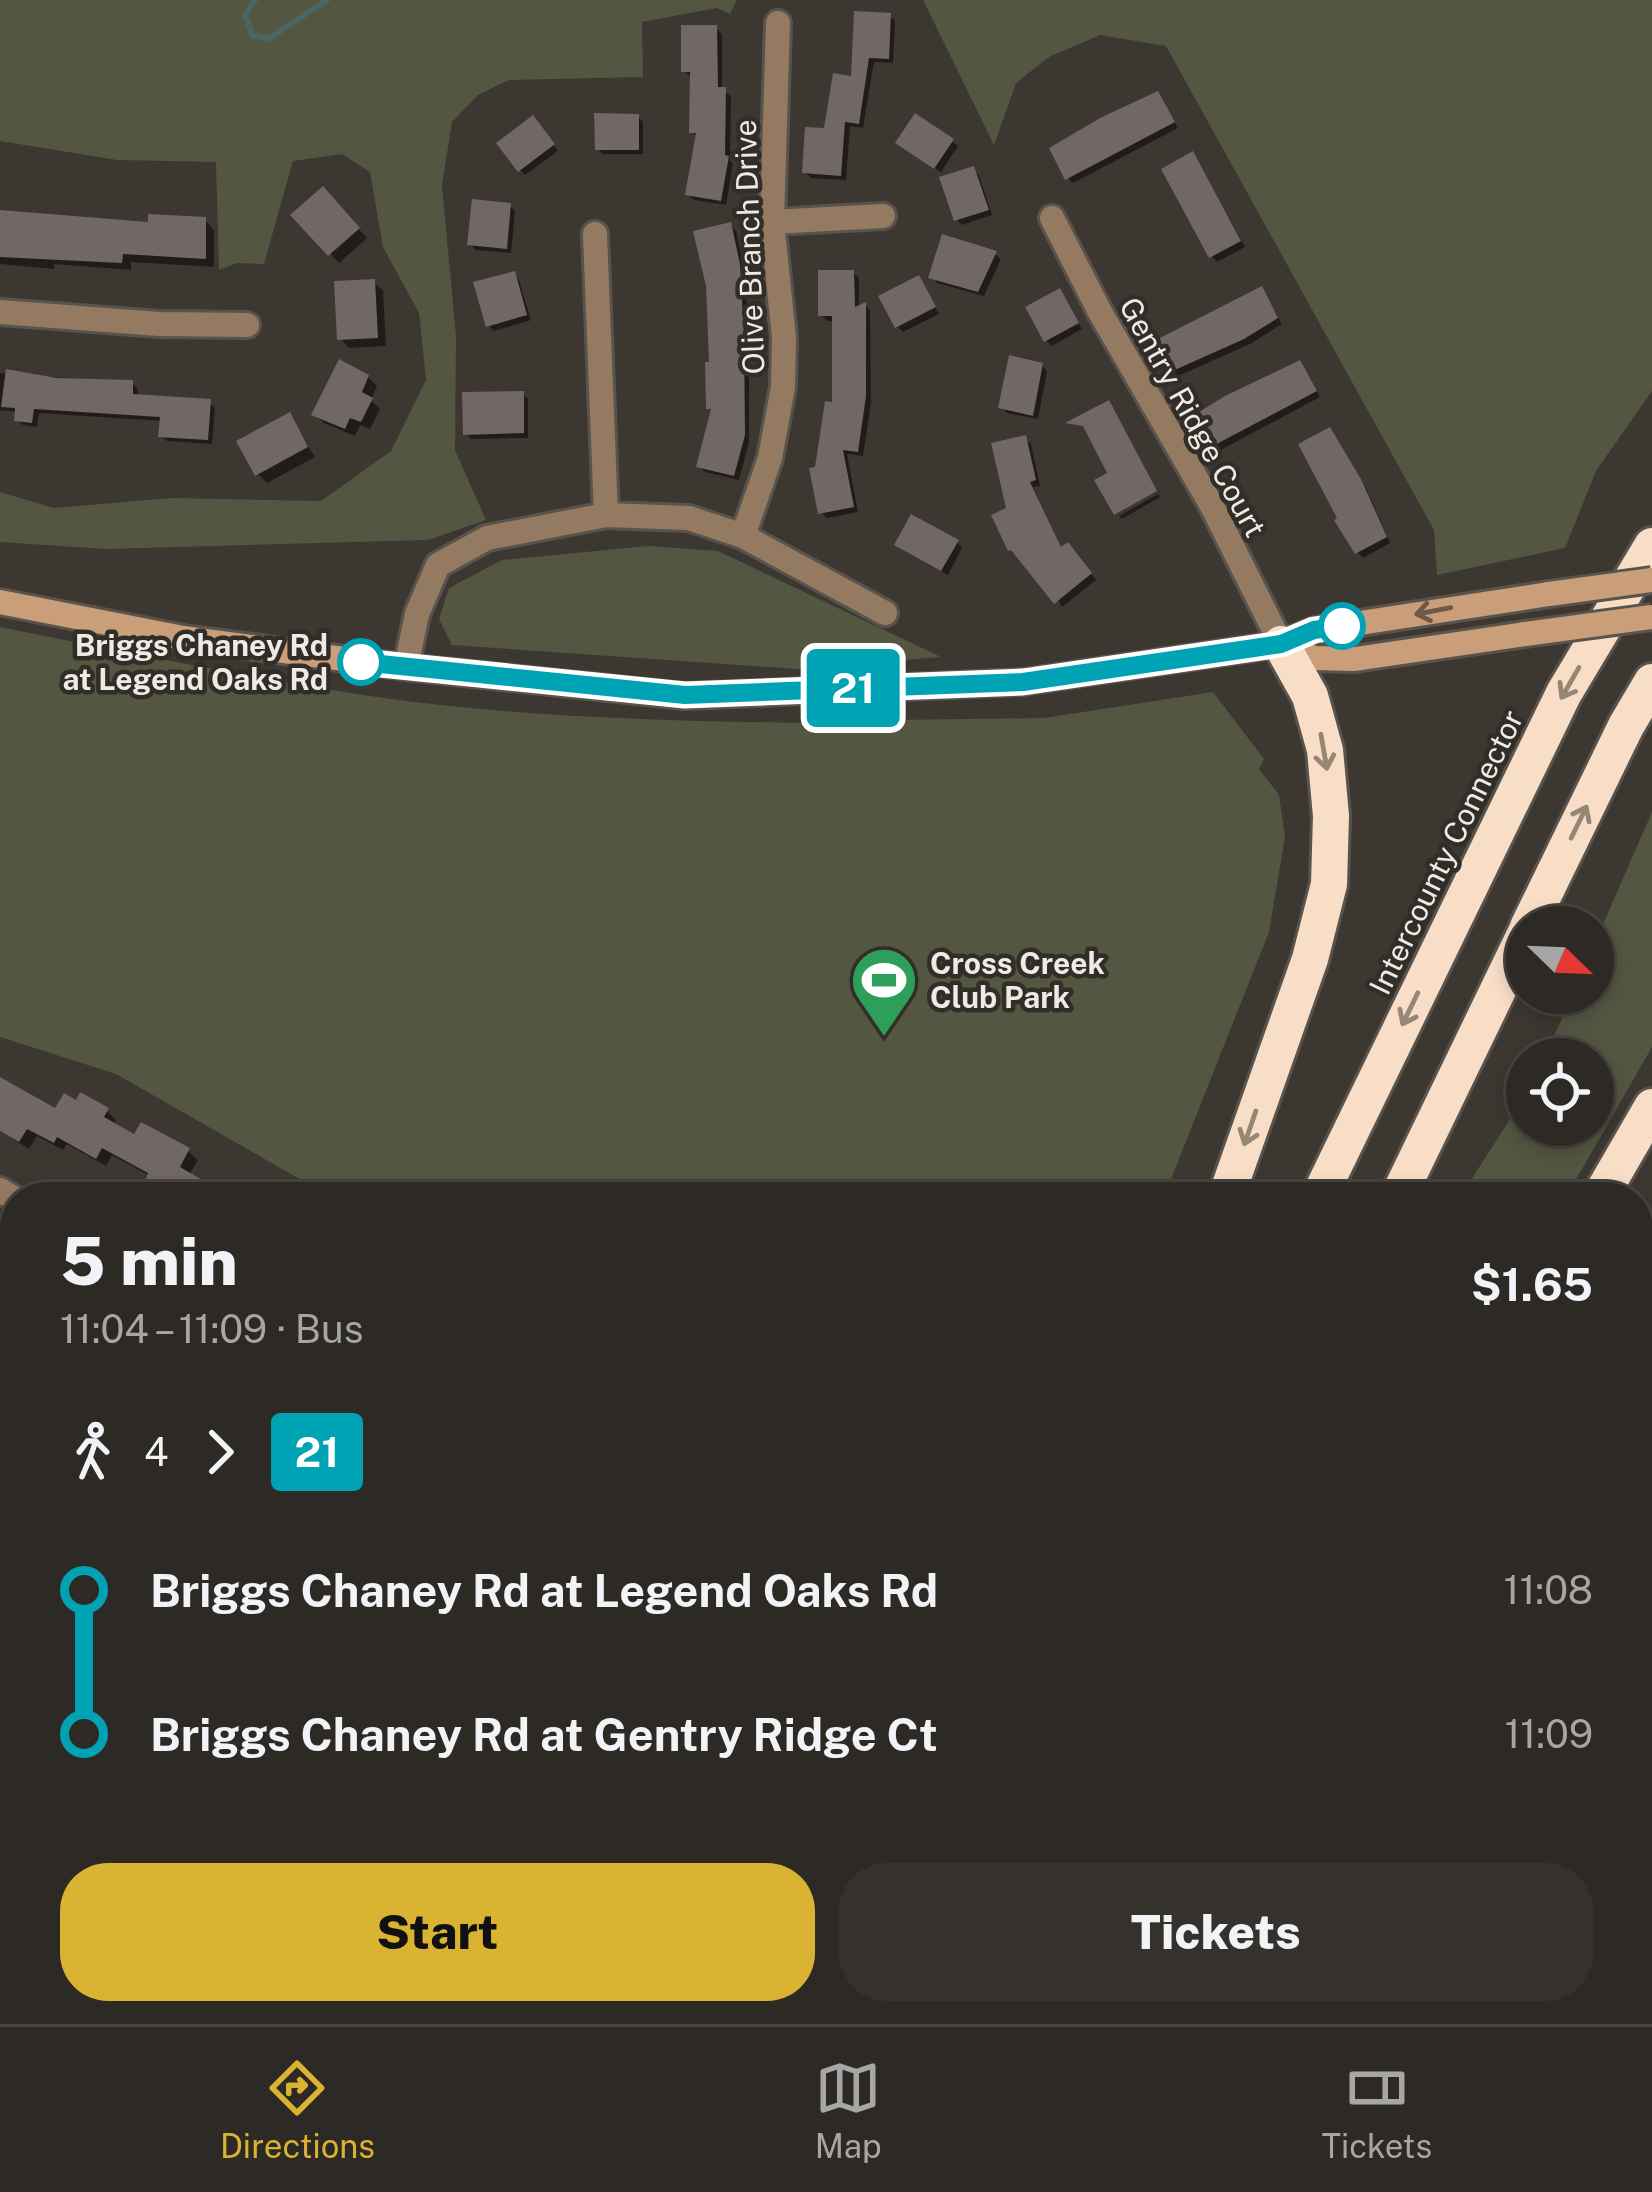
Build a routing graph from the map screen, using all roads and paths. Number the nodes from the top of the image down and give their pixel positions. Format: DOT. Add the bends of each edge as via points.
graph roads {
  1 [pos="778,23"];
  2 [pos="883,216"];
  3 [pos="1052,218"];
  4 [pos="772,222"];
  5 [pos="595,234"];
  6 [pos="0,312"];
  7 [pos="247,325"];
  8 [pos="606,515"];
  9 [pos="743,536"];
  10 [pos="1652,546"];
  11 [pos="1652,580"];
  12 [pos="0,602"];
  13 [pos="885,613"];
  14 [pos="1652,617"];
  15 [pos="1281,644"];
  16 [pos="406,668"];
  17 [pos="1652,682"];
  18 [pos="1539,906"];
  19 [pos="1506,974"];
  20 [pos="1652,1107"];
  21 [pos="1231,1182"];
  22 [pos="1326,1182"];
  23 [pos="1405,1182"];
  24 [pos="1609,1182"];
  1 -- 4 [label="street, Olive Branch Drive"];
  2 -- 4 [label="street"];
  3 -- 15 [label="street, Gentry Ridge Court"];
  4 -- 9 [label="street, Olive Branch Drive" via="783,387"];
  5 -- 8 [label="street"];
  6 -- 7 [label="street"];
  8 -- 9 [label="street" via="688,518"];
  8 -- 16 [label="street" via="487,538 438,565"];
  9 -- 13 [label="street"];
  10 -- 22 [label="highway, Intercounty Connector, one-way" via="1564,693"];
  11 -- 15 [label="main road, one-way, bridge" via="1314,630"];
  12 -- 16 [label="main road" via="183,638"];
  14 -- 15 [label="main road, bridge" via="1355,658 1314,658"];
  15 -- 16 [label="main road" via="1023,682 685,695"];
  15 -- 21 [label="highway, one-way" via="1310,696 1325,750 1329,884"];
  18 -- 17 [label="highway, one-way"];
  19 -- 23 [label="highway"];
  20 -- 24 [label="highway"];
}
